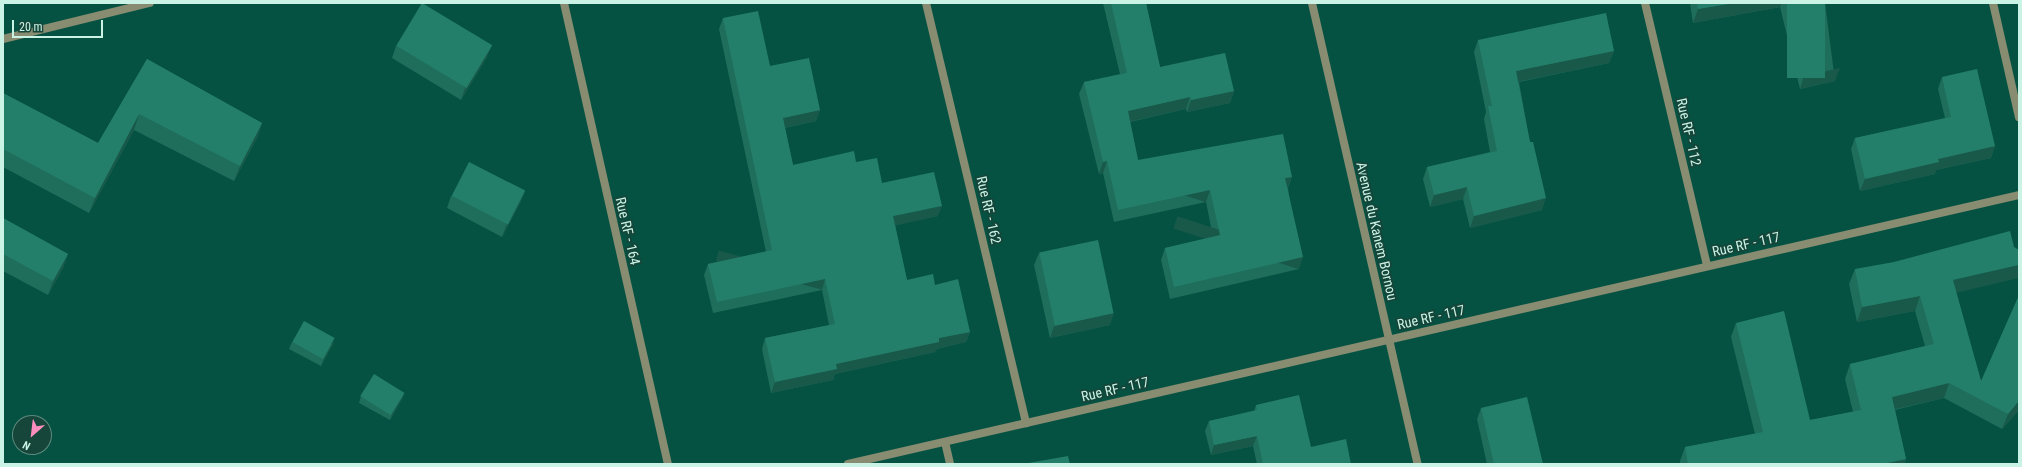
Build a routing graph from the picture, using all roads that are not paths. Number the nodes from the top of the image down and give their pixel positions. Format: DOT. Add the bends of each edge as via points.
graph roads {
  1 [pos="150,3"];
  2 [pos="564,3"];
  3 [pos="926,3"];
  4 [pos="1312,3"];
  5 [pos="1645,3"];
  6 [pos="1993,3"];
  7 [pos="3,39"];
  8 [pos="2019,117"];
  9 [pos="2019,195"];
  10 [pos="1707,266"];
  11 [pos="1389,340"];
  12 [pos="1026,423"];
  13 [pos="945,442"];
  14 [pos="668,464"];
  15 [pos="848,464"];
  16 [pos="950,464"];
  17 [pos="1418,464"];
  1 -- 7 [label="street"];
  2 -- 14 [label="street, Rue RF - 164"];
  3 -- 12 [label="street, Rue RF - 162"];
  4 -- 11 [label="street, Avenue du Kanem Bornou"];
  5 -- 10 [label="street, Rue RF - 112"];
  6 -- 8 [label="street"];
  9 -- 10 [label="street, Rue RF - 117"];
  10 -- 11 [label="street, Rue RF - 117"];
  11 -- 12 [label="street, Rue RF - 117"];
  11 -- 17 [label="street, Avenue du Kanem Bornou"];
  12 -- 13 [label="street, Rue RF - 117"];
  13 -- 15 [label="street, Rue RF - 117"];
  13 -- 16 [label="street"];
}
